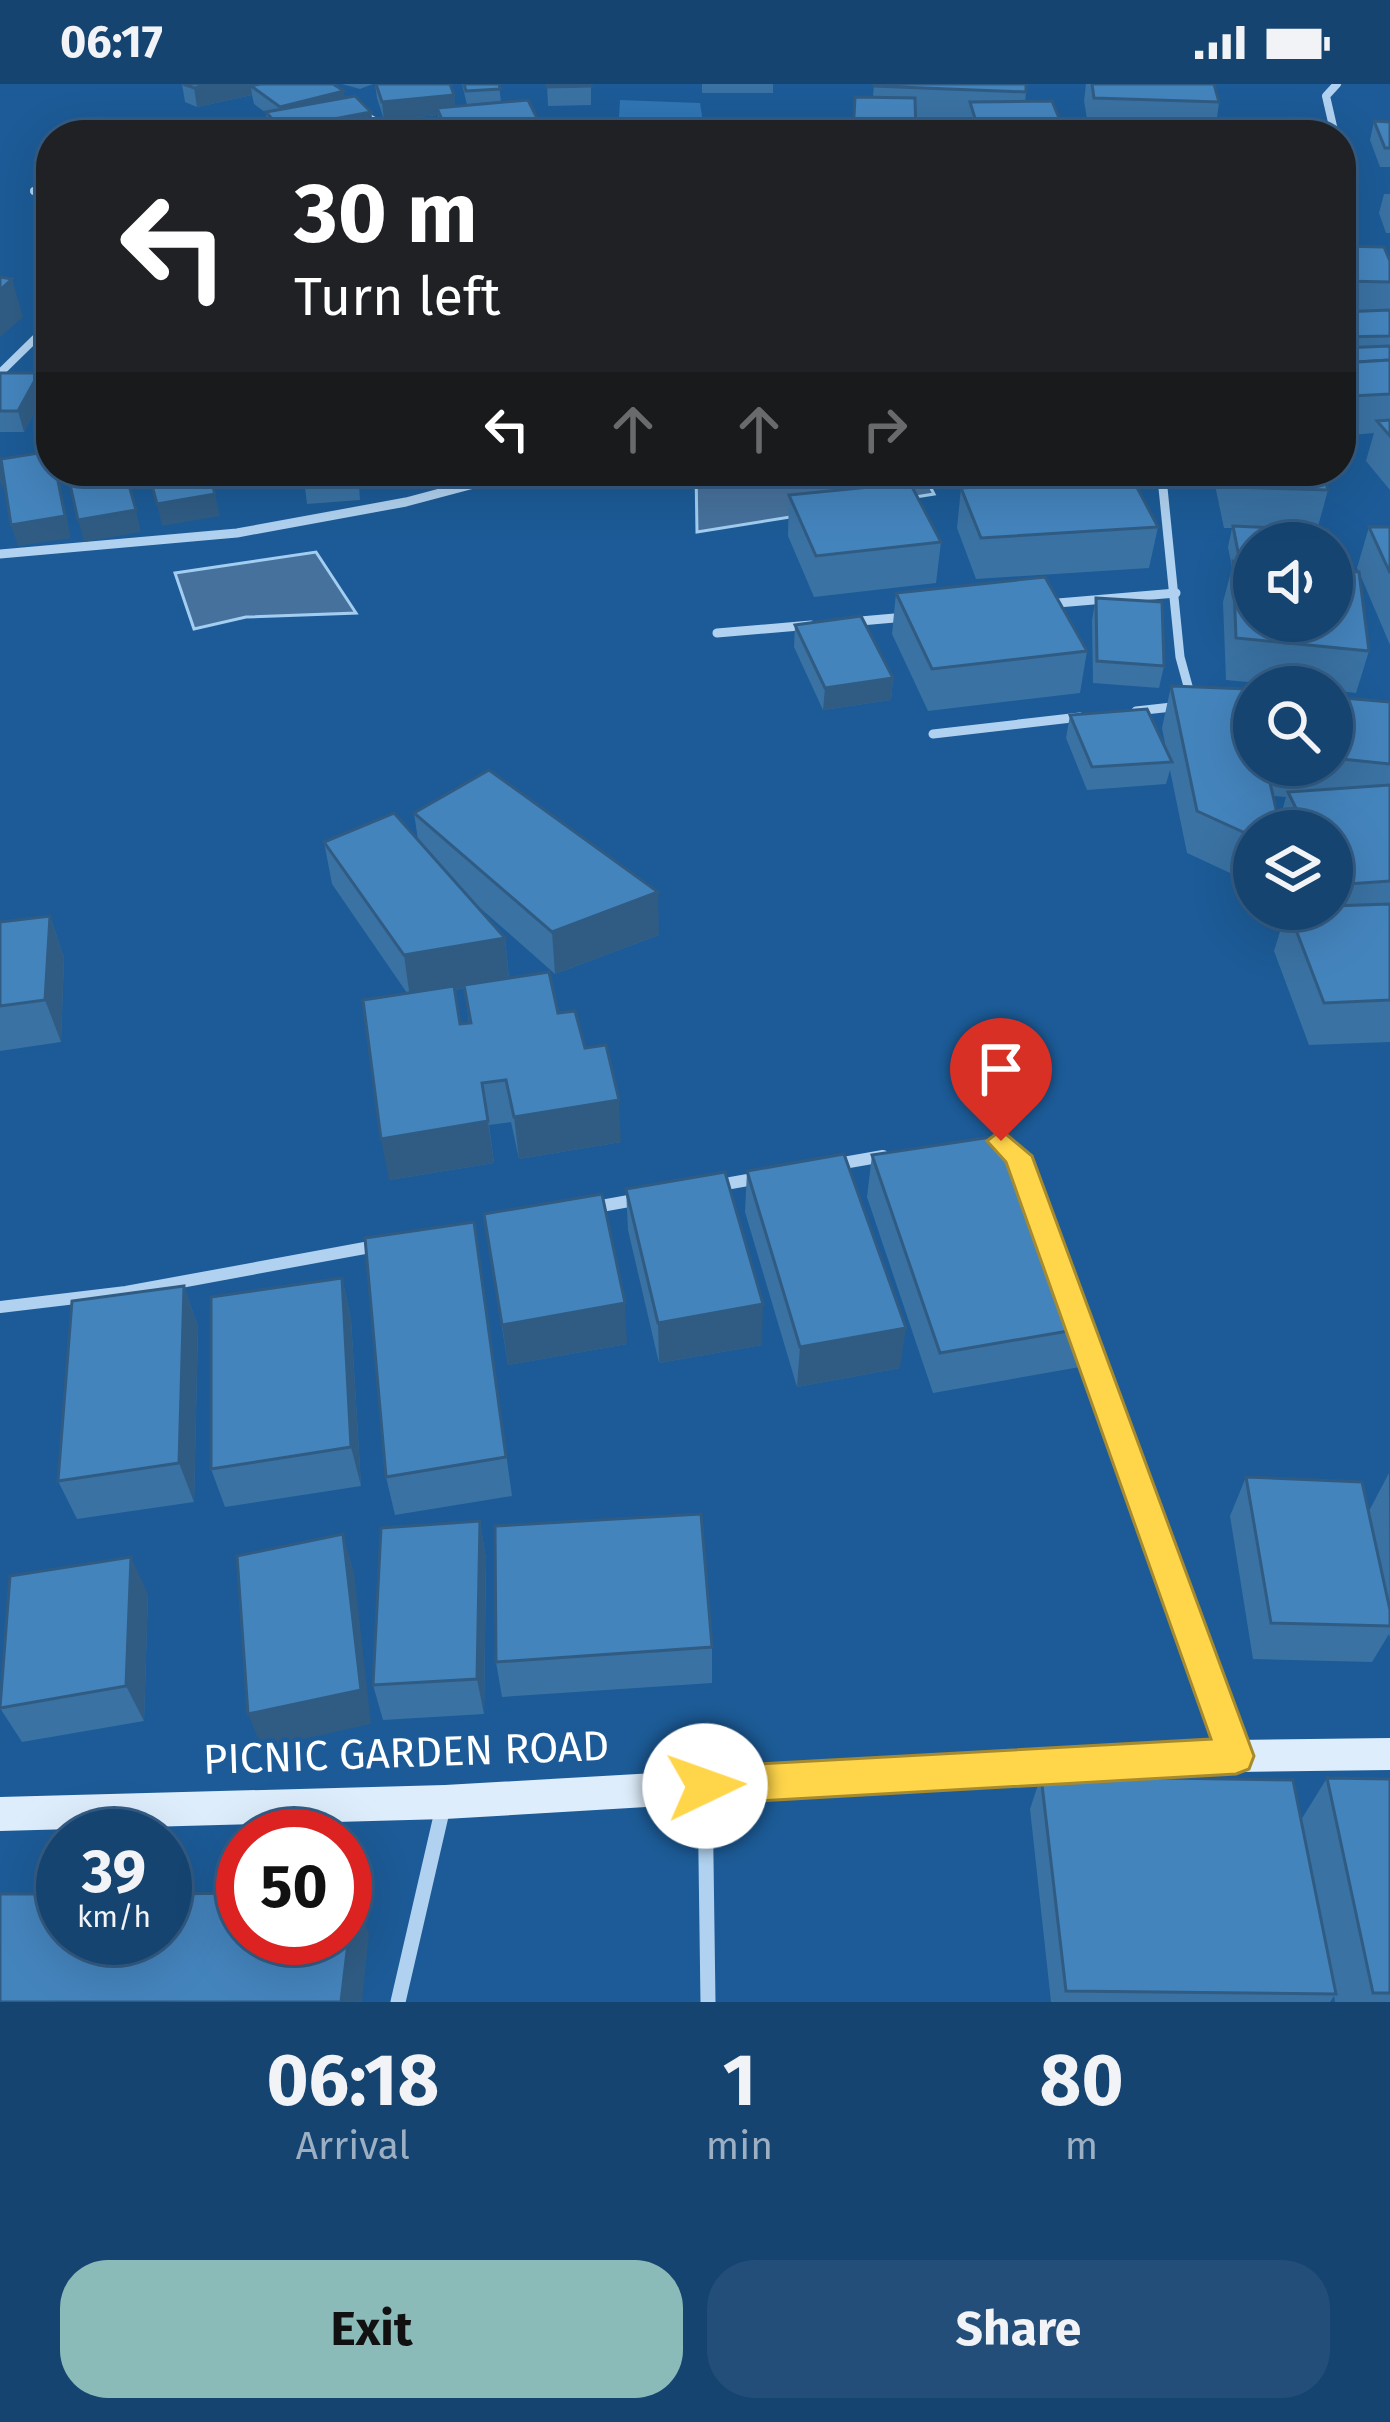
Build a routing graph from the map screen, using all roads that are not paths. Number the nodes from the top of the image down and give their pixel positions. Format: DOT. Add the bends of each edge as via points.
graph roads {
  1 [pos="1336,84"];
  2 [pos="344,104"];
  3 [pos="372,120"];
  4 [pos="1332,120"];
  5 [pos="36,338"];
  6 [pos="0,373"];
  7 [pos="466,486"];
  8 [pos="1163,486"];
  9 [pos="0,554"];
  10 [pos="1176,593"];
  11 [pos="1039,605"];
  12 [pos="924,615"];
  13 [pos="717,633"];
  14 [pos="1193,705"];
  15 [pos="1213,707"];
  16 [pos="1122,713"];
  17 [pos="1098,715"];
  18 [pos="933,734"];
  19 [pos="890,1155"];
  20 [pos="820,1167"];
  21 [pos="774,1175"];
  22 [pos="704,1187"];
  23 [pos="658,1196"];
  24 [pos="565,1212"];
  25 [pos="402,1241"];
  26 [pos="0,1307"];
  27 [pos="1074,1312"];
  28 [pos="1390,1754"];
  29 [pos="1236,1756"];
  30 [pos="705,1786"];
  31 [pos="445,1802"];
  32 [pos="0,1814"];
  33 [pos="398,2002"];
  34 [pos="708,2002"];
  1 -- 4 [label="street" via="1327,96"];
  2 -- 3 [label="street"];
  5 -- 6 [label="street"];
  7 -- 9 [label="street" via="237,533"];
  8 -- 10 [label="street"];
  10 -- 11 [label="street"];
  10 -- 14 [label="street"];
  12 -- 13 [label="street"];
  14 -- 15 [label="street"];
  14 -- 16 [label="street"];
  17 -- 18 [label="street"];
  19 -- 20 [label="street"];
  21 -- 22 [label="street"];
  23 -- 24 [label="street"];
  25 -- 26 [label="street"];
  27 -- 29 [label="street"];
  28 -- 29 [label="main road, PICNIC GARDEN ROAD"];
  29 -- 30 [label="main road, PICNIC GARDEN ROAD"];
  30 -- 31 [label="main road, PICNIC GARDEN ROAD"];
  30 -- 34 [label="street"];
  31 -- 32 [label="main road, PICNIC GARDEN ROAD"];
  31 -- 33 [label="street"];
}
